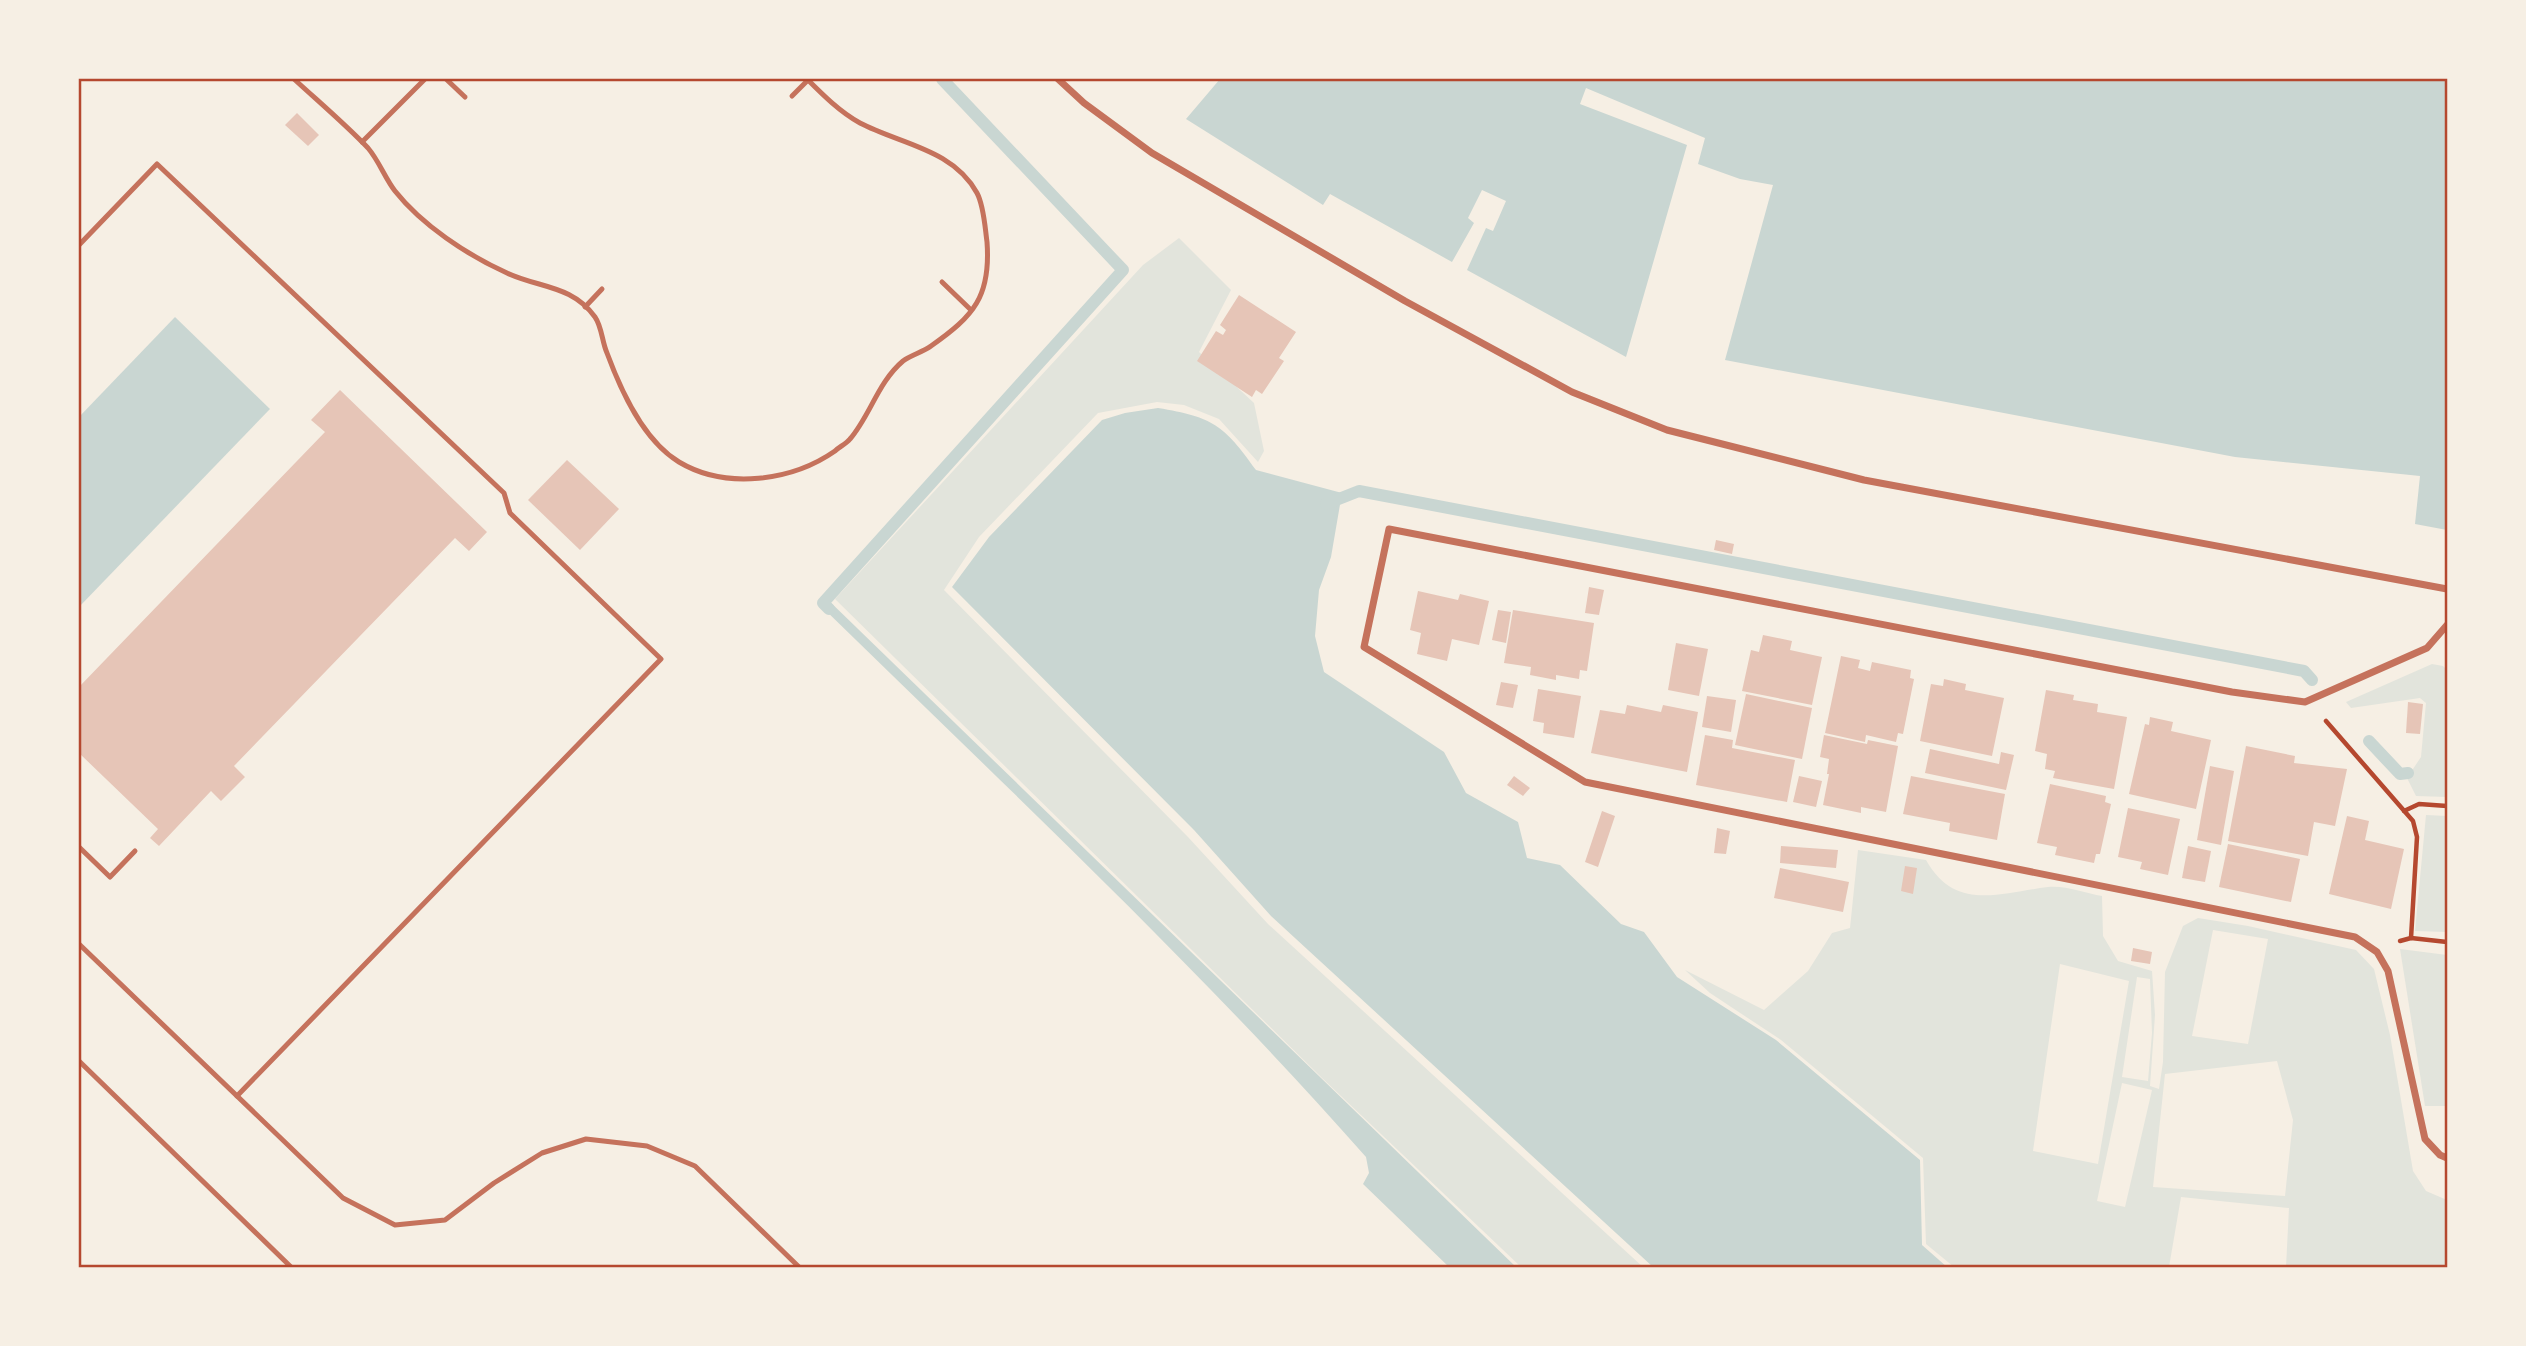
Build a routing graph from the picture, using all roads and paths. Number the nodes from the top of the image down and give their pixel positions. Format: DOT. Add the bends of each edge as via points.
graph roads {
  1 [pos="294,79"];
  2 [pos="425,79"];
  3 [pos="446,79"];
  4 [pos="807,79"];
  5 [pos="1058,79"];
  6 [pos="792,96"];
  7 [pos="465,97"];
  8 [pos="362,142"];
  9 [pos="79,245"];
  10 [pos="942,282"];
  11 [pos="602,289"];
  12 [pos="585,307"];
  13 [pos="971,310"];
  14 [pos="2447,589"];
  15 [pos="2447,625"];
  16 [pos="2305,702"];
  17 [pos="2447,806"];
  18 [pos="2404,811"];
  19 [pos="79,847"];
  20 [pos="135,851"];
  21 [pos="2447,942"];
  22 [pos="79,944"];
  23 [pos="79,1061"];
  24 [pos="237,1096"];
  25 [pos="2447,1158"];
  26 [pos="291,1267"];
  27 [pos="799,1267"];
  1 -- 8 [label="lane"];
  2 -- 8 [label="lane"];
  3 -- 7 [label="lane"];
  4 -- 6 [label="lane"];
  4 -- 13 [label="lane" via="856,121 923,147 958,169 978,194 988,267 983,294"];
  5 -- 14 [label="street" via="1152,153 1405,301 1572,392 1667,430 1864,480"];
  8 -- 12 [label="lane" via="395,191 450,239 508,273 571,293"];
  9 -- 24 [label="lane" via="157,164 504,493 510,513 661,659"];
  10 -- 13 [label="lane"];
  11 -- 12 [label="lane"];
  12 -- 13 [label="lane" via="596,319 631,406 656,442 679,462 711,475 750,479 819,462 849,440 883,385 904,361 929,348"];
  15 -- 16 [label="street" via="2427,648"];
  16 -- 18 [label="path" via="2332,726"];
  16 -- 25 [label="street" via="2232,692 1389,529 1364,647 1585,782 2355,937 2377,952 2388,971 2424,1139"];
  17 -- 18 [label="path" via="2419,804"];
  18 -- 21 [label="path" via="2413,821 2417,837 2411,938"];
  19 -- 20 [label="lane" via="110,877"];
  22 -- 24 [label="lane"];
  23 -- 26 [label="lane"];
  24 -- 27 [label="lane" via="343,1198 395,1225 445,1220 542,1153 586,1139 647,1146 695,1166"];
}
